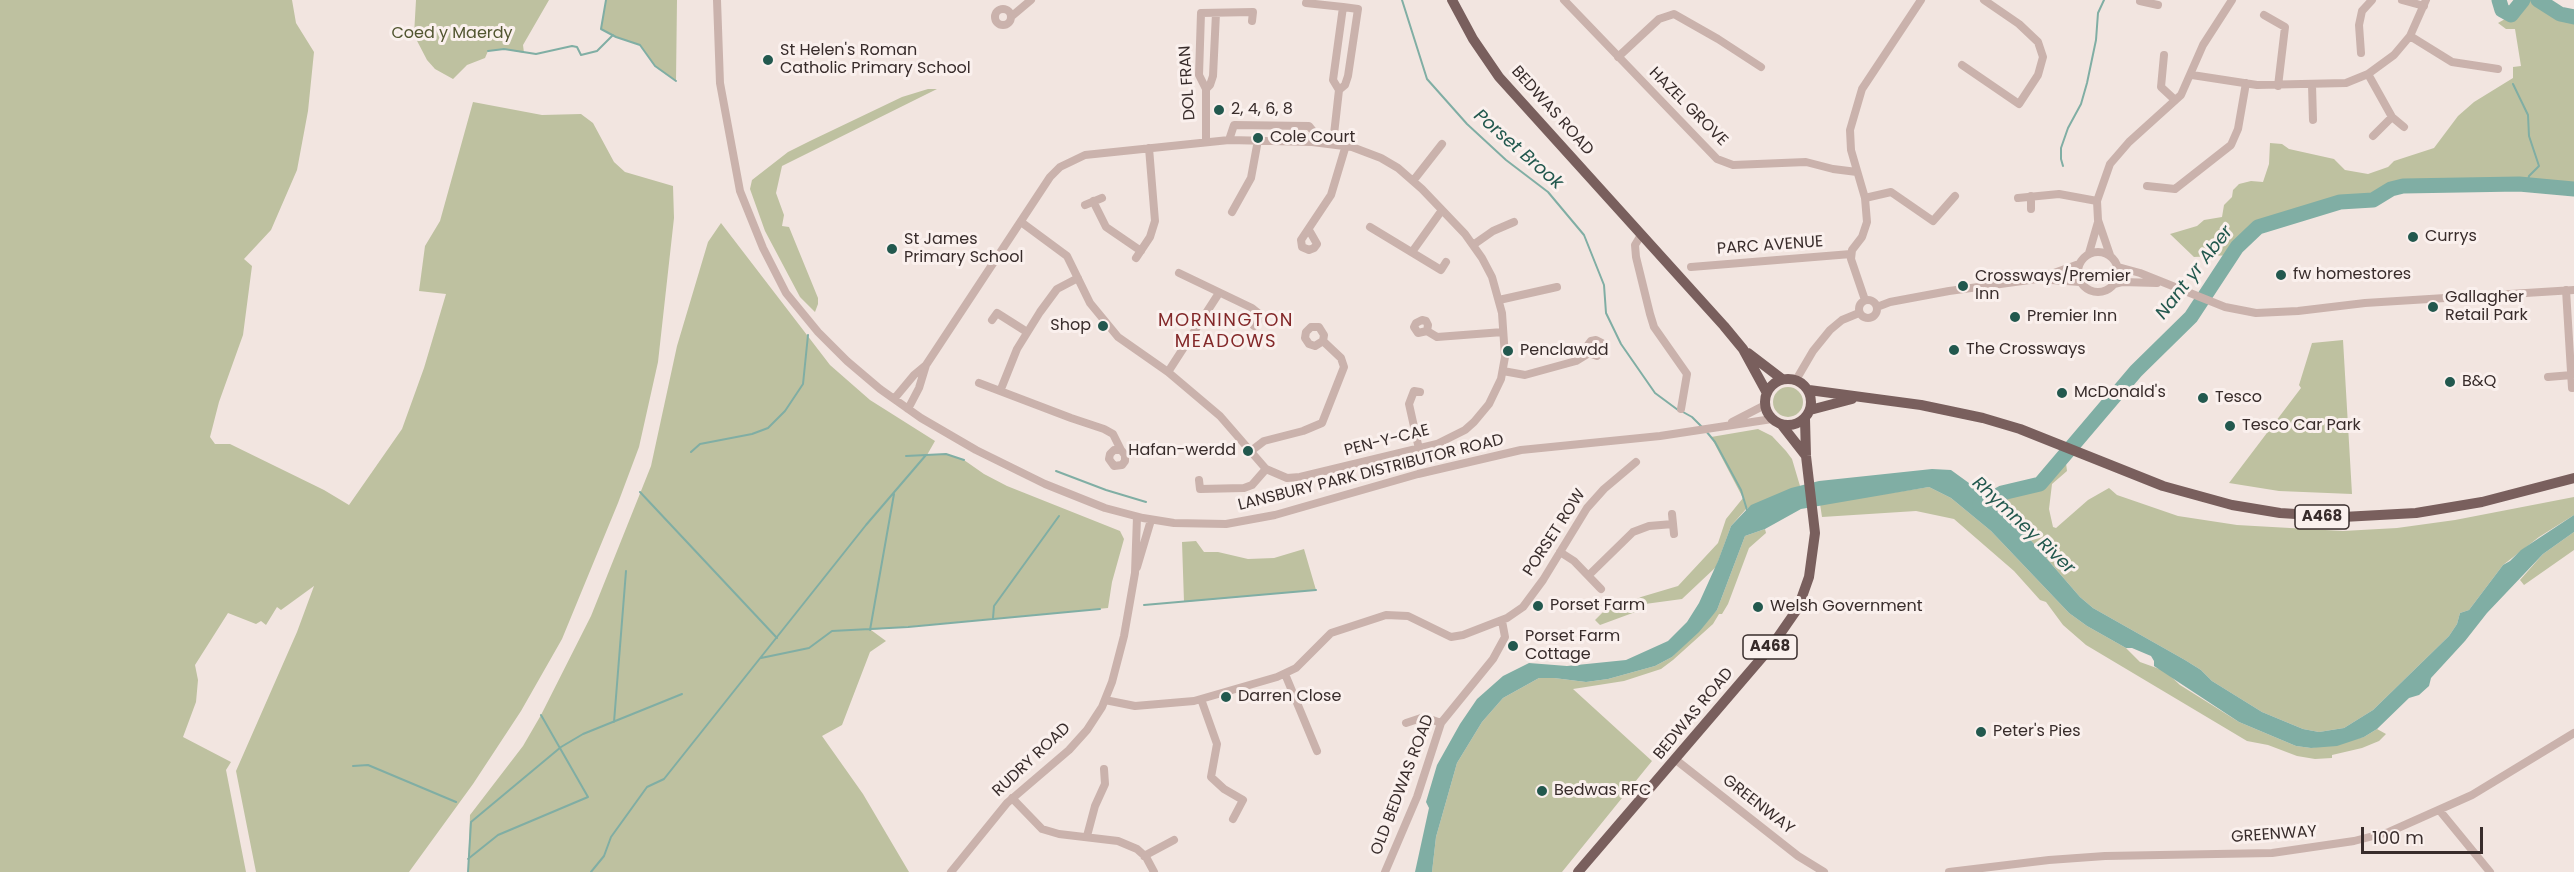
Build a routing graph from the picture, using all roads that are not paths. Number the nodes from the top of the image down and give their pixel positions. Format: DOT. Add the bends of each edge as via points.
graph roads {
  1 [pos="717,0"];
  2 [pos="1030,0"];
  3 [pos="1452,0"];
  4 [pos="1564,0"];
  5 [pos="1921,0"];
  6 [pos="1984,0"];
  7 [pos="2232,0"];
  8 [pos="2372,0"];
  9 [pos="2402,0"];
  10 [pos="2140,1"];
  11 [pos="1306,3"];
  12 [pos="2153,3"];
  13 [pos="2425,3"];
  14 [pos="1343,7"];
  15 [pos="1216,13"];
  16 [pos="2264,15"];
  17 [pos="1012,16"];
  18 [pos="1252,21"];
  19 [pos="2410,36"];
  20 [pos="2361,53"];
  21 [pos="2164,55"];
  22 [pos="1618,57"];
  23 [pos="1962,65"];
  24 [pos="1761,67"];
  25 [pos="2498,69"];
  26 [pos="2368,74"];
  27 [pos="2192,75"];
  28 [pos="2246,84"];
  29 [pos="2312,85"];
  30 [pos="2278,86"];
  31 [pos="1206,89"];
  32 [pos="1339,90"];
  33 [pos="2175,100"];
  34 [pos="2392,117"];
  35 [pos="2313,120"];
  36 [pos="2404,127"];
  37 [pos="2373,136"];
  38 [pos="1229,140"];
  39 [pos="1258,140"];
  40 [pos="1206,141"];
  41 [pos="1312,142"];
  42 [pos="1333,143"];
  43 [pos="1442,144"];
  44 [pos="1346,145"];
  45 [pos="1149,148"];
  46 [pos="1857,172"];
  47 [pos="1413,181"];
  48 [pos="2147,186"];
  49 [pos="1955,196"];
  50 [pos="2031,196"];
  51 [pos="1865,198"];
  52 [pos="2018,198"];
  53 [pos="1093,201"];
  54 [pos="2097,201"];
  55 [pos="2031,209"];
  56 [pos="1442,210"];
  57 [pos="1232,212"];
  58 [pos="2098,220"];
  59 [pos="1021,222"];
  60 [pos="1514,222"];
  61 [pos="1370,227"];
  62 [pos="1309,230"];
  63 [pos="1641,235"];
  64 [pos="1473,245"];
  65 [pos="1412,252"];
  66 [pos="2090,253"];
  67 [pos="1851,254"];
  68 [pos="2110,255"];
  69 [pos="1446,262"];
  70 [pos="2079,264"];
  71 [pos="1691,267"];
  72 [pos="2118,267"];
  73 [pos="1179,273"];
  74 [pos="1078,278"];
  75 [pos="2037,279"];
  76 [pos="2080,282"];
  77 [pos="2114,284"];
  78 [pos="2166,284"];
  79 [pos="1557,287"];
  80 [pos="2570,290"];
  81 [pos="1219,293"];
  82 [pos="1499,300"];
  83 [pos="1865,300"];
  84 [pos="1877,307"];
  85 [pos="1859,314"];
  86 [pos="992,320"];
  87 [pos="1254,326"];
  88 [pos="1027,332"];
  89 [pos="1427,332"];
  90 [pos="1503,332"];
  91 [pos="1323,340"];
  92 [pos="1743,349"];
  93 [pos="1589,353"];
  94 [pos="926,365"];
  95 [pos="1503,371"];
  96 [pos="1168,372"];
  97 [pos="2571,375"];
  98 [pos="2548,377"];
  99 [pos="1782,380"];
  100 [pos="1796,380"];
  101 [pos="979,382"];
  102 [pos="2572,388"];
  103 [pos="1001,389"];
  104 [pos="1809,390"];
  105 [pos="1420,392"];
  106 [pos="1855,398"];
  107 [pos="894,399"];
  108 [pos="1766,399"];
  109 [pos="908,408"];
  110 [pos="1681,409"];
  111 [pos="1808,415"];
  112 [pos="1776,422"];
  113 [pos="1727,426"];
  114 [pos="1419,449"];
  115 [pos="1121,450"];
  116 [pos="1251,451"];
  117 [pos="1806,456"];
  118 [pos="1636,462"];
  119 [pos="1266,469"];
  120 [pos="2574,478"];
  121 [pos="1199,480"];
  122 [pos="1672,514"];
  123 [pos="1137,517"];
  124 [pos="1151,520"];
  125 [pos="1673,524"];
  126 [pos="1674,534"];
  127 [pos="1560,552"];
  128 [pos="1135,573"];
  129 [pos="1588,575"];
  130 [pos="1601,588"];
  131 [pos="1502,621"];
  132 [pos="1285,674"];
  133 [pos="1201,699"];
  134 [pos="1105,700"];
  135 [pos="1406,723"];
  136 [pos="1441,723"];
  137 [pos="2574,733"];
  138 [pos="1317,751"];
  139 [pos="1676,760"];
  140 [pos="1104,769"];
  141 [pos="1012,798"];
  142 [pos="2440,810"];
  143 [pos="1233,819"];
  144 [pos="1087,836"];
  145 [pos="1171,854"];
  146 [pos="1144,856"];
  147 [pos="951,872"];
  148 [pos="1154,872"];
  149 [pos="1385,872"];
  150 [pos="1578,872"];
  151 [pos="1824,872"];
  152 [pos="1949,872"];
  153 [pos="2490,872"];
  1 -- 107 [label="street, LANSBURY PARK DISTRIBUTOR ROAD" via="726,126 740,191 763,248 786,293 818,332"];
  2 -- 17 [label="street"];
  3 -- 63 [label="main road, BEDWAS ROAD" via="1499,77"];
  4 -- 22 [label="street, HAZEL GROVE"];
  5 -- 46 [label="street" via="1862,89 1850,130"];
  6 -- 23 [label="street" via="2038,42 2043,57 2038,75 2019,104"];
  7 -- 27 [label="street" via="2203,45"];
  8 -- 20 [label="street" via="2362,11 2359,25"];
  9 -- 13 [label="street"];
  10 -- 12 [label="street"];
  11 -- 14 [label="street"];
  13 -- 19 [label="street"];
  14 -- 32 [label="street" via="1333,80"];
  14 -- 32 [label="street" via="1358,9 1348,76"];
  15 -- 18 [label="street" via="1253,12"];
  15 -- 31 [label="street" via="1213,76"];
  15 -- 31 [label="street, DOL FRAN" via="1201,13 1199,75"];
  16 -- 30 [label="street" via="2285,27"];
  19 -- 25 [label="street" via="2452,62"];
  19 -- 26 [label="street" via="2394,55"];
  21 -- 33 [label="street" via="2161,87"];
  22 -- 24 [label="street" via="1659,19 1674,14"];
  22 -- 46 [label="street, HAZEL GROVE" via="1717,159 1733,165 1806,162"];
  26 -- 29 [label="street" via="2346,82"];
  26 -- 34 [label="street"];
  27 -- 28 [label="street"];
  27 -- 33 [label="street"];
  28 -- 30 [label="street"];
  28 -- 48 [label="street" via="2231,145 2175,189"];
  29 -- 30 [label="street"];
  29 -- 35 [label="street"];
  31 -- 40 [label="street, DOL FRAN"];
  32 -- 42 [label="street"];
  33 -- 54 [label="street" via="2110,164"];
  34 -- 36 [label="street"];
  34 -- 37 [label="street"];
  38 -- 39 [label="street, PEN-Y-CAE"];
  38 -- 40 [label="street, PEN-Y-CAE"];
  38 -- 41 [label="street" via="1234,125 1309,126 1313,131"];
  39 -- 41 [label="street, PEN-Y-CAE"];
  39 -- 57 [label="street" via="1251,178"];
  40 -- 45 [label="street, PEN-Y-CAE"];
  41 -- 42 [label="street, PEN-Y-CAE"];
  42 -- 44 [label="street, PEN-Y-CAE"];
  43 -- 47 [label="street"];
  44 -- 47 [label="street, PEN-Y-CAE" via="1381,158"];
  44 -- 62 [label="street" via="1334,188"];
  45 -- 53 [label="street" via="1155,216 1150,237 1138,254 1106,227"];
  45 -- 59 [label="street, PEN-Y-CAE" via="1072,159 1050,177"];
  46 -- 51 [label="street"];
  47 -- 56 [label="street, PEN-Y-CAE"];
  49 -- 51 [label="street" via="1933,221 1891,192"];
  50 -- 52 [label="street"];
  50 -- 54 [label="street" via="2059,194"];
  50 -- 55 [label="street"];
  51 -- 67 [label="street" via="1865,230"];
  54 -- 58 [label="street"];
  56 -- 64 [label="street, PEN-Y-CAE"];
  56 -- 65 [label="street"];
  58 -- 66 [label="street"];
  58 -- 68 [label="street"];
  59 -- 74 [label="street" via="1063,252"];
  59 -- 94 [label="street, PEN-Y-CAE"];
  60 -- 64 [label="street"];
  61 -- 65 [label="street"];
  63 -- 92 [label="main road, BEDWAS ROAD"];
  63 -- 110 [label="street" via="1635,245 1636,257 1652,321 1687,374"];
  64 -- 82 [label="street, PEN-Y-CAE" via="1490,272"];
  65 -- 69 [label="street" via="1441,270"];
  66 -- 68 [label="street"];
  66 -- 70 [label="street"];
  67 -- 71 [label="street, PARC AVENUE"];
  67 -- 83 [label="street"];
  68 -- 72 [label="street"];
  70 -- 75 [label="street"];
  70 -- 76 [label="street"];
  72 -- 77 [label="street"];
  72 -- 78 [label="street"];
  73 -- 81 [label="street"];
  74 -- 88 [label="street" via="1058,289"];
  74 -- 96 [label="street" via="1090,303 1118,337"];
  75 -- 76 [label="street"];
  75 -- 84 [label="street" via="1938,292"];
  76 -- 77 [label="street" via="2097,292"];
  77 -- 78 [label="street"];
  78 -- 80 [label="street" via="2236,310 2268,314 2365,303"];
  79 -- 82 [label="street"];
  80 -- 97 [label="street"];
  81 -- 87 [label="street" via="1262,316"];
  81 -- 96 [label="street"];
  82 -- 90 [label="street, PEN-Y-CAE"];
  83 -- 84 [label="street" via="1871,300"];
  83 -- 85 [label="street" via="1858,307"];
  84 -- 85 [label="street" via="1877,313 1870,319"];
  85 -- 100 [label="street" via="1830,330"];
  86 -- 88 [label="street" via="997,313"];
  88 -- 103 [label="street"];
  89 -- 90 [label="street" via="1437,337"];
  90 -- 95 [label="street, PEN-Y-CAE"];
  91 -- 116 [label="street" via="1341,358 1344,368 1322,423 1264,441"];
  92 -- 99 [label="main road"];
  92 -- 108 [label="main road"];
  93 -- 95 [label="street" via="1576,361 1525,375"];
  94 -- 107 [label="street, PEN-Y-CAE"];
  94 -- 109 [label="street, PEN-Y-CAE"];
  95 -- 114 [label="street, PEN-Y-CAE" via="1495,395 1474,422 1437,444"];
  96 -- 116 [label="street" via="1220,416"];
  97 -- 98 [label="street"];
  97 -- 102 [label="street"];
  99 -- 100 [label="main road"];
  99 -- 108 [label="main road" via="1775,382"];
  100 -- 104 [label="main road"];
  101 -- 103 [label="street"];
  103 -- 115 [label="street" via="1104,429 1113,434"];
  104 -- 106 [label="main road, A468"];
  104 -- 111 [label="main road, A468"];
  105 -- 114 [label="street" via="1414,391 1409,404"];
  106 -- 111 [label="main road, A468"];
  106 -- 120 [label="main road, A468" via="1921,405 1983,418 2195,496 2306,516 2377,517 2447,509"];
  107 -- 109 [label="street, LANSBURY PARK DISTRIBUTOR ROAD"];
  108 -- 112 [label="main road, A468"];
  108 -- 113 [label="street, LANSBURY PARK DISTRIBUTOR ROAD"];
  109 -- 123 [label="street, LANSBURY PARK DISTRIBUTOR ROAD" via="974,449 1045,484"];
  111 -- 112 [label="main road, A468" via="1793,425"];
  111 -- 117 [label="main road, BEDWAS ROAD / A468"];
  112 -- 113 [label="street, LANSBURY PARK DISTRIBUTOR ROAD"];
  112 -- 117 [label="main road, BEDWAS ROAD / A468"];
  113 -- 124 [label="street, LANSBURY PARK DISTRIBUTOR ROAD" via="1521,450 1250,520 1202,525"];
  114 -- 119 [label="street, PEN-Y-CAE" via="1300,477 1287,478"];
  116 -- 119 [label="street"];
  117 -- 139 [label="main road, BEDWAS ROAD / A468" via="1814,512 1812,566 1798,608 1771,647"];
  118 -- 127 [label="street, PORSET ROW" via="1594,498"];
  119 -- 121 [label="street" via="1244,488 1200,489"];
  122 -- 125 [label="street"];
  123 -- 124 [label="street, LANSBURY PARK DISTRIBUTOR ROAD"];
  123 -- 128 [label="street"];
  124 -- 128 [label="street"];
  125 -- 126 [label="street"];
  125 -- 129 [label="street" via="1633,532"];
  127 -- 129 [label="street"];
  127 -- 131 [label="street, PORSET ROW" via="1523,607"];
  128 -- 134 [label="street, RUDRY ROAD" via="1120,654"];
  129 -- 130 [label="street"];
  131 -- 132 [label="street, PORSET ROW" via="1454,637 1401,614 1376,618 1326,636"];
  131 -- 136 [label="street, OLD BEDWAS ROAD" via="1505,637 1494,659"];
  132 -- 133 [label="street"];
  132 -- 138 [label="street"];
  133 -- 134 [label="street" via="1135,706"];
  133 -- 143 [label="street" via="1217,744 1211,777 1243,800"];
  134 -- 141 [label="street, RUDRY ROAD" via="1070,750"];
  135 -- 136 [label="street" via="1424,717"];
  136 -- 149 [label="street, OLD BEDWAS ROAD" via="1418,797"];
  137 -- 142 [label="street, GREENWAY"];
  139 -- 150 [label="main road, BEDWAS ROAD / A468"];
  139 -- 151 [label="street, GREENWAY"];
  140 -- 144 [label="street" via="1106,784"];
  141 -- 144 [label="street" via="1042,829"];
  141 -- 147 [label="street, RUDRY ROAD"];
  142 -- 152 [label="street, GREENWAY" via="2389,832 2294,851 2105,856"];
  142 -- 153 [label="street"];
  144 -- 146 [label="street" via="1118,841"];
  145 -- 146 [label="street" via="1169,842"];
  146 -- 148 [label="street"];
}
